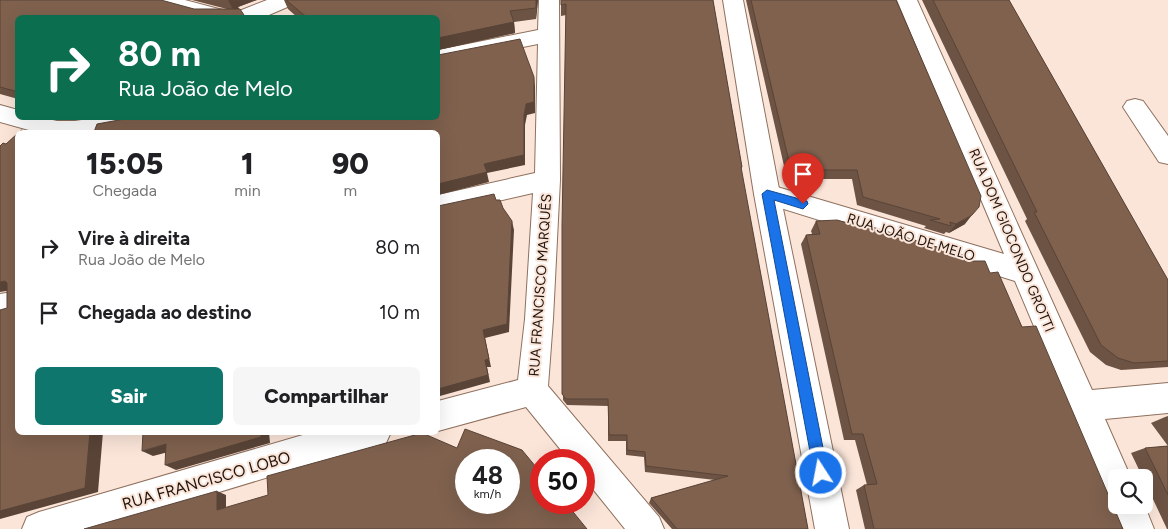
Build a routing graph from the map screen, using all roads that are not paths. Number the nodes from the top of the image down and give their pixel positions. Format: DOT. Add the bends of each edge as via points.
graph roads {
  1 [pos="161,0"];
  2 [pos="285,0"];
  3 [pos="549,0"];
  4 [pos="733,0"];
  5 [pos="908,0"];
  6 [pos="216,15"];
  7 [pos="249,15"];
  8 [pos="548,35"];
  9 [pos="440,57"];
  10 [pos="1135,107"];
  11 [pos="0,113"];
  12 [pos="15,117"];
  13 [pos="23,120"];
  14 [pos="129,120"];
  15 [pos="57,130"];
  16 [pos="57,130"];
  17 [pos="75,130"];
  18 [pos="75,130"];
  19 [pos="1168,155"];
  20 [pos="547,180"];
  21 [pos="767,194"];
  22 [pos="440,205"];
  23 [pos="1027,273"];
  24 [pos="15,304"];
  25 [pos="0,307"];
  26 [pos="532,391"];
  27 [pos="1168,398"];
  28 [pos="1084,406"];
  29 [pos="440,415"];
  30 [pos="364,435"];
  31 [pos="1111,469"];
  32 [pos="1131,514"];
  33 [pos="39,529"];
  34 [pos="647,529"];
  35 [pos="832,529"];
  36 [pos="1138,529"];
  1 -- 6 [label="street"];
  2 -- 7 [label="street"];
  3 -- 8 [label="street, RUA FRANCISCO MARQUÊS"];
  4 -- 21 [label="street"];
  5 -- 23 [label="street, RUA DOM GIOCONDO GROTTI"];
  8 -- 9 [label="street"];
  8 -- 20 [label="street, RUA FRANCISCO MARQUÊS"];
  10 -- 19 [label="street"];
  11 -- 12 [label="street"];
  13 -- 15 [label="street"];
  14 -- 18 [label="street"];
  16 -- 17 [label="street"];
  20 -- 22 [label="street"];
  20 -- 26 [label="street, RUA FRANCISCO MARQUÊS"];
  21 -- 23 [label="street, RUA JOÃO DE MELO"];
  21 -- 35 [label="street"];
  23 -- 28 [label="street, RUA DOM GIOCONDO GROTTI"];
  24 -- 25 [label="street"];
  26 -- 29 [label="street"];
  26 -- 34 [label="street, RUA FRANCISCO MARQUÊS"];
  27 -- 28 [label="street"];
  28 -- 31 [label="street, RUA DOM GIOCONDO GROTTI"];
  30 -- 33 [label="street, RUA FRANCISCO LOBO"];
  32 -- 36 [label="street"];
}
